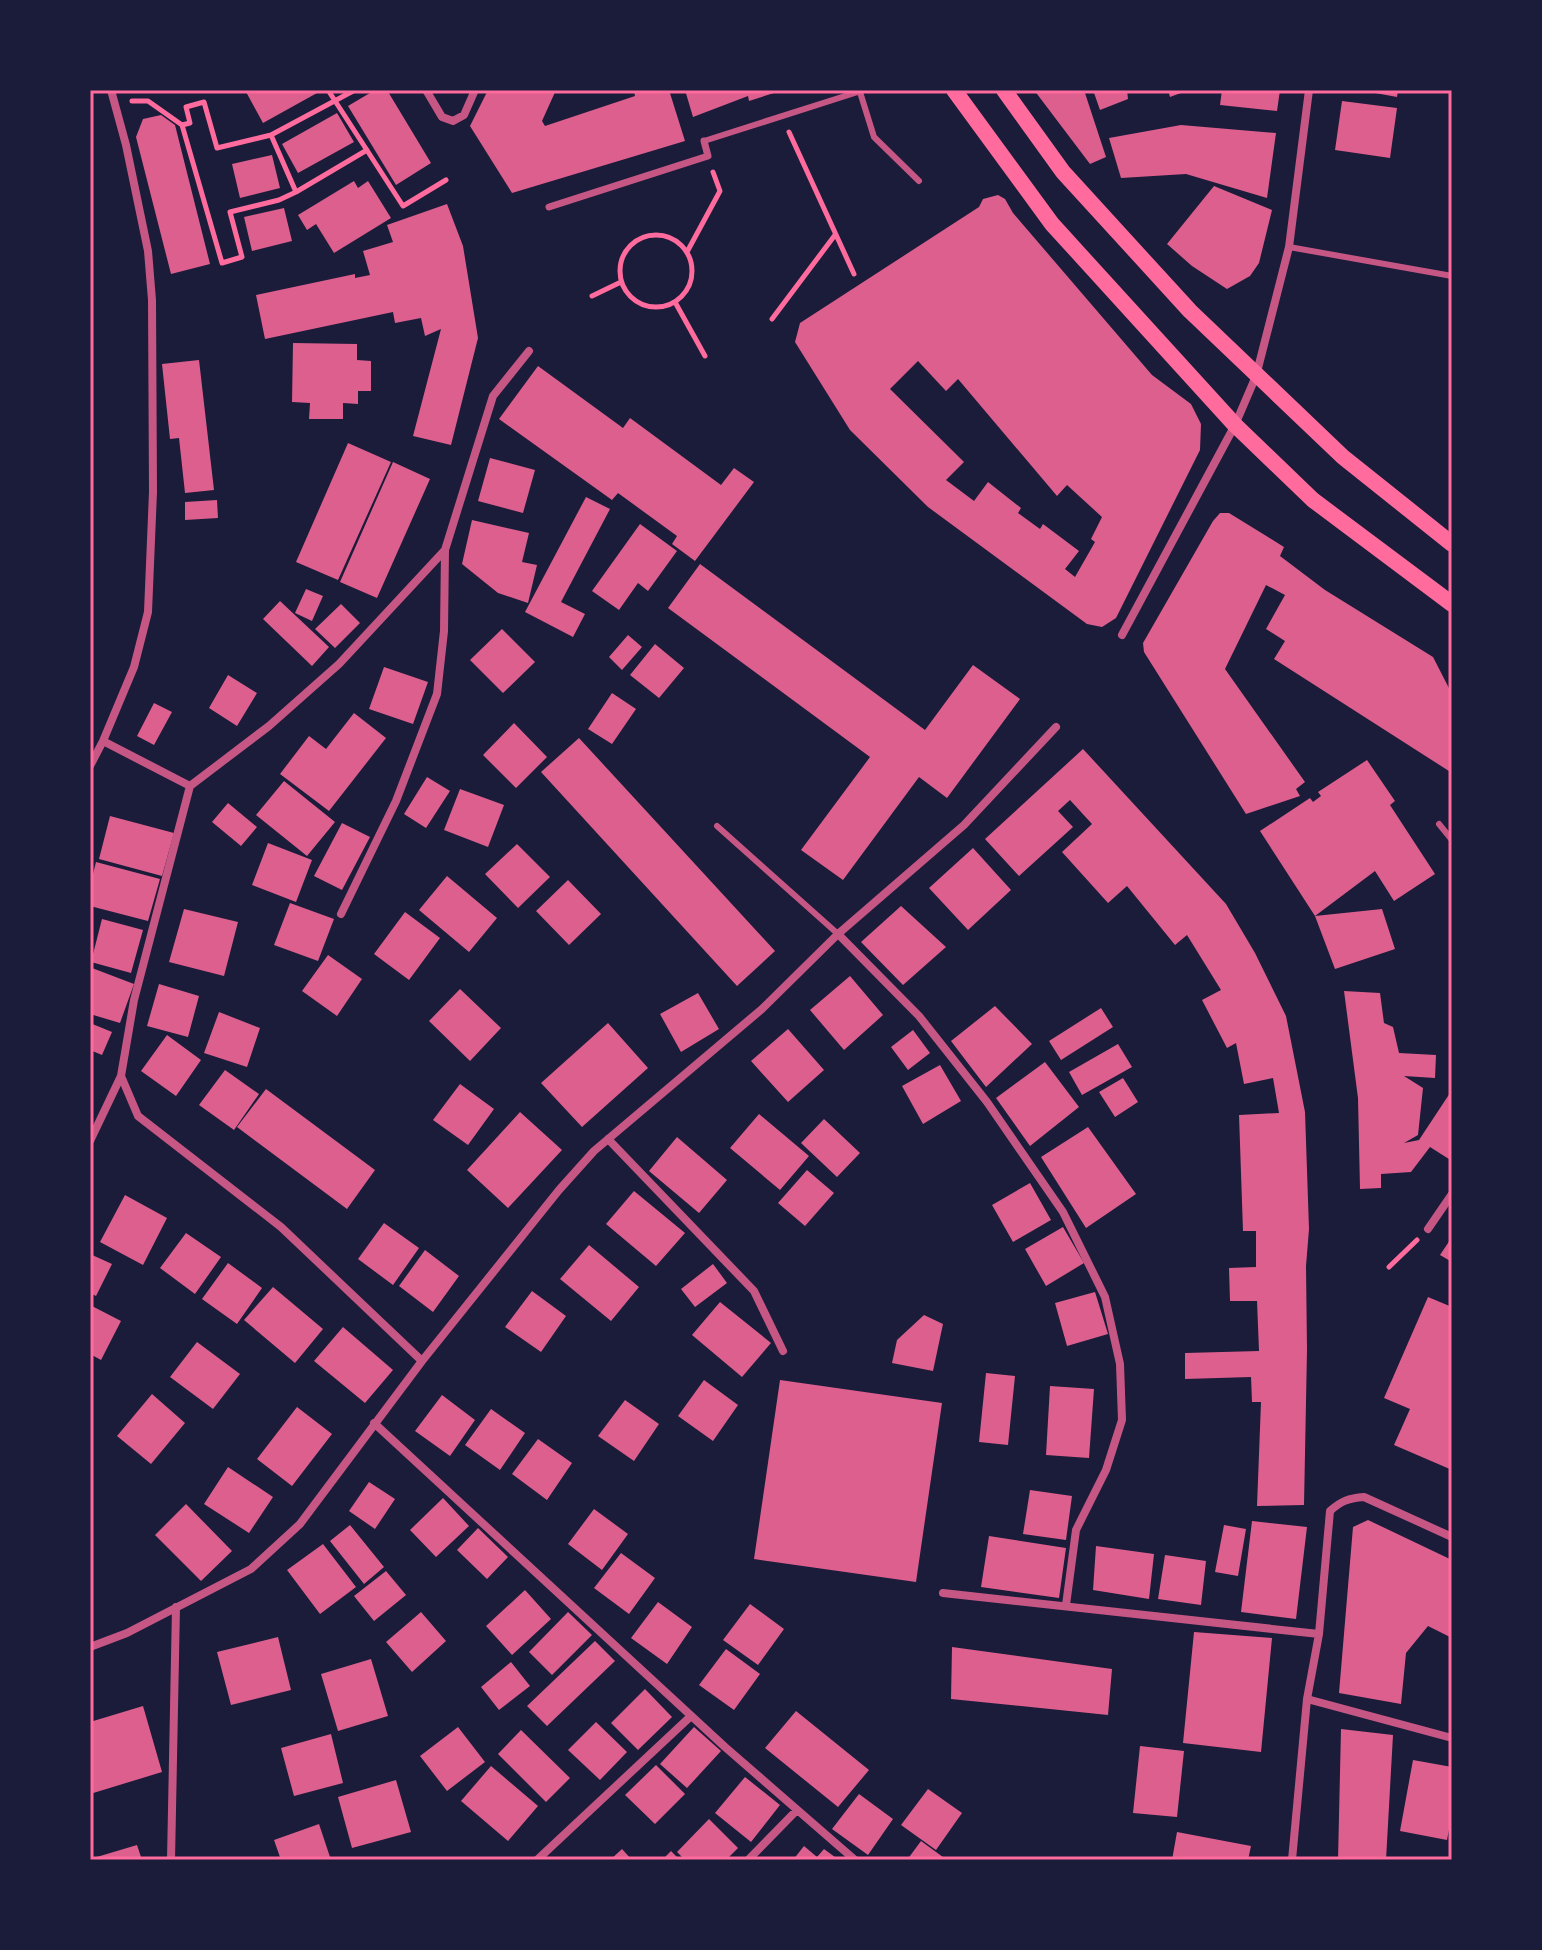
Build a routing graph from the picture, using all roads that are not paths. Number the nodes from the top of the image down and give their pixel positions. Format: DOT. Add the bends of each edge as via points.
graph roads {
  1 [pos="111,90"];
  2 [pos="426,90"];
  3 [pos="475,90"];
  4 [pos="954,90"];
  5 [pos="1004,90"];
  6 [pos="1309,90"];
  7 [pos="862,91"];
  8 [pos="704,141"];
  9 [pos="919,181"];
  10 [pos="549,207"];
  11 [pos="1289,247"];
  12 [pos="1452,276"];
  13 [pos="529,351"];
  14 [pos="1256,376"];
  15 [pos="1235,425"];
  16 [pos="1452,544"];
  17 [pos="445,550"];
  18 [pos="1452,604"];
  19 [pos="1122,635"];
  20 [pos="1056,727"];
  21 [pos="103,741"];
  22 [pos="90,766"];
  23 [pos="190,786"];
  24 [pos="1439,824"];
  25 [pos="717,826"];
  26 [pos="1452,840"];
  27 [pos="341,914"];
  28 [pos="838,934"];
  29 [pos="121,1076"];
  30 [pos="608,1139"];
  31 [pos="90,1141"];
  32 [pos="1452,1194"];
  33 [pos="1428,1229"];
  34 [pos="783,1351"];
  35 [pos="422,1361"];
  36 [pos="374,1423"];
  37 [pos="1452,1537"];
  38 [pos="943,1593"];
  39 [pos="1066,1605"];
  40 [pos="176,1607"];
  41 [pos="1319,1634"];
  42 [pos="90,1647"];
  43 [pos="1307,1699"];
  44 [pos="691,1716"];
  45 [pos="1452,1738"];
  46 [pos="797,1810"];
  47 [pos="171,1860"];
  48 [pos="537,1860"];
  49 [pos="748,1860"];
  50 [pos="855,1860"];
  51 [pos="1292,1860"];
  1 -- 21 [label="street" via="148,251 153,492 148,612 134,667"];
  2 -- 3 [label="street" via="442,117 453,121 464,115"];
  4 -- 15 [label="main road" via="1052,224"];
  5 -- 14 [label="main road" via="1073,183"];
  6 -- 11 [label="street"];
  7 -- 8 [label="lane"];
  7 -- 9 [label="lane" via="874,137"];
  8 -- 10 [label="street" via="708,156"];
  11 -- 12 [label="lane"];
  11 -- 14 [label="street"];
  13 -- 17 [label="street" via="493,396"];
  14 -- 15 [label="street"];
  14 -- 16 [label="main road" via="1343,457"];
  15 -- 18 [label="main road" via="1313,500"];
  15 -- 19 [label="street"];
  17 -- 23 [label="street" via="339,664"];
  17 -- 27 [label="street" via="437,694 396,801"];
  20 -- 28 [label="street" via="964,825"];
  21 -- 22 [label="street"];
  21 -- 23 [label="street"];
  23 -- 29 [label="street" via="134,1000"];
  24 -- 26 [label="lane"];
  25 -- 28 [label="lane"];
  28 -- 30 [label="street" via="762,1009"];
  28 -- 39 [label="street" via="919,1016 987,1102 1063,1212 1105,1297 1120,1364 1122,1420 1106,1470 1076,1530"];
  29 -- 31 [label="street"];
  29 -- 35 [label="street" via="138,1116 281,1227"];
  30 -- 34 [label="street" via="754,1291"];
  30 -- 35 [label="street" via="559,1190"];
  32 -- 33 [label="street"];
  35 -- 36 [label="street"];
  36 -- 40 [label="street" via="300,1524 251,1569"];
  36 -- 44 [label="street"];
  37 -- 41 [label="street" via="1364,1497 1338,1503 1330,1511"];
  38 -- 39 [label="street"];
  39 -- 41 [label="street"];
  40 -- 42 [label="street"];
  40 -- 47 [label="street"];
  41 -- 43 [label="street"];
  43 -- 45 [label="street"];
  43 -- 51 [label="street"];
  44 -- 46 [label="street"];
  44 -- 48 [label="street"];
  46 -- 49 [label="street"];
  46 -- 50 [label="street"];
}
